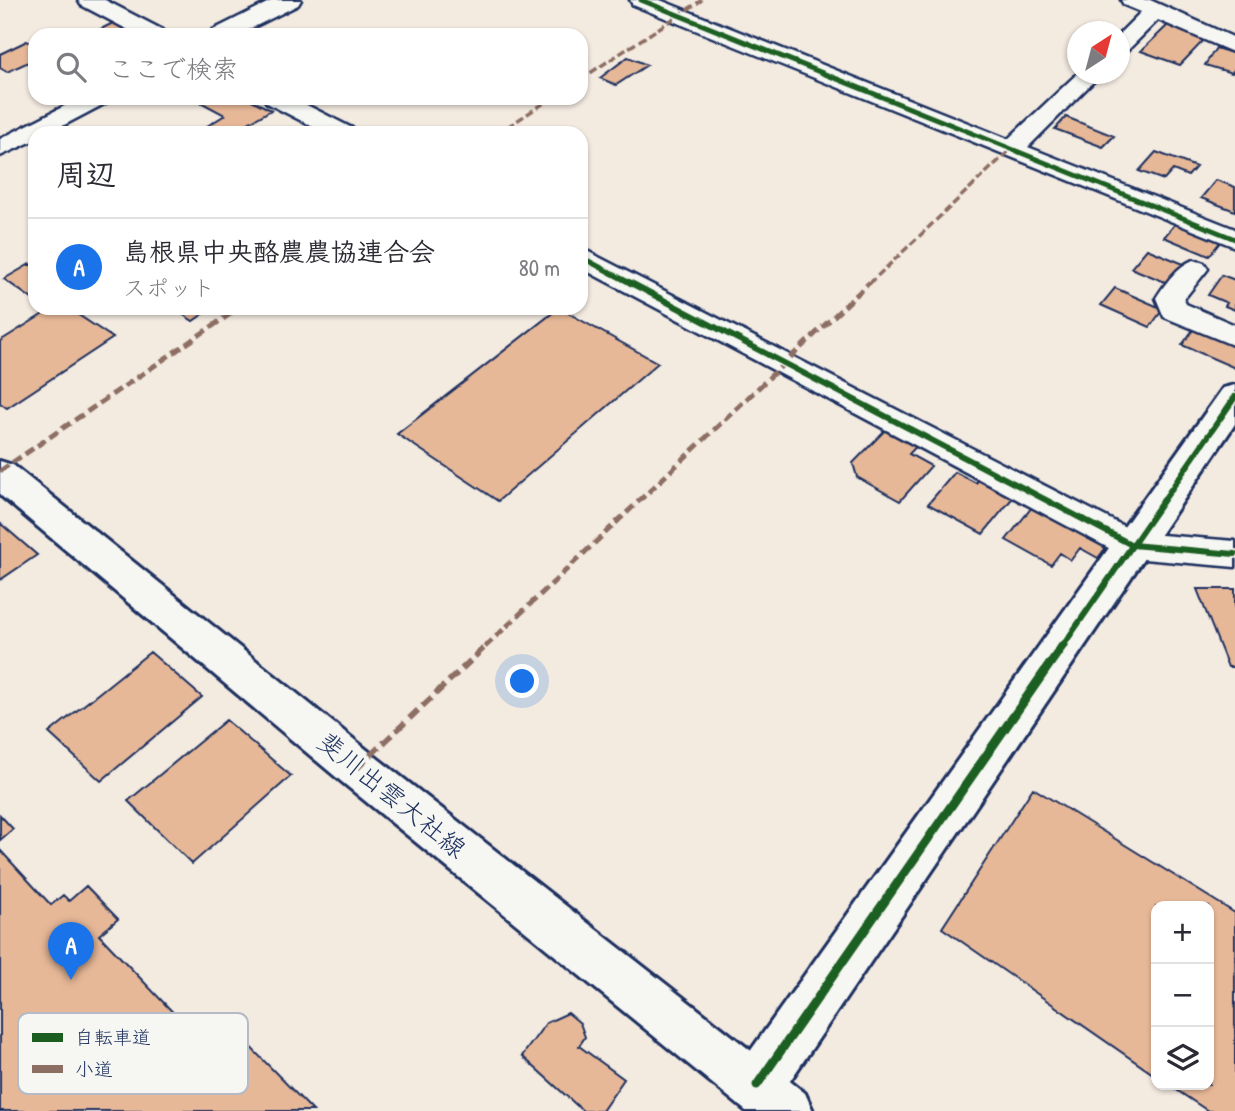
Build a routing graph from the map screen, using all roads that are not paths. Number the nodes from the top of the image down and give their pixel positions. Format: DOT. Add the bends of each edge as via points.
graph roads {
  1 [pos="89,0"];
  2 [pos="290,0"];
  3 [pos="641,0"];
  4 [pos="1132,0"];
  5 [pos="1154,12"];
  6 [pos="142,28"];
  7 [pos="235,28"];
  8 [pos="1130,35"];
  9 [pos="1235,46"];
  10 [pos="1079,84"];
  11 [pos="85,105"];
  12 [pos="289,105"];
  13 [pos="44,126"];
  14 [pos="329,126"];
  15 [pos="28,134"];
  16 [pos="1012,148"];
  17 [pos="0,149"];
  18 [pos="1235,239"];
  19 [pos="588,261"];
  20 [pos="1194,269"];
  21 [pos="1235,336"];
  22 [pos="1235,397"];
  23 [pos="0,475"];
  24 [pos="1132,545"];
  25 [pos="1235,554"];
  26 [pos="772,1098"];
  1 -- 6 [label="street"];
  2 -- 7 [label="street"];
  3 -- 16 [label="street"];
  4 -- 5 [label="street"];
  5 -- 8 [label="street"];
  5 -- 9 [label="street"];
  10 -- 16 [label="street"];
  11 -- 13 [label="street"];
  12 -- 14 [label="street"];
  15 -- 17 [label="street"];
  16 -- 18 [label="street"];
  19 -- 24 [label="street"];
  20 -- 21 [label="street" via="1170,298 1174,310"];
  22 -- 24 [label="main road"];
  23 -- 26 [label="main road, 斐川出雲大社線" via="357,768"];
  24 -- 25 [label="street"];
  24 -- 26 [label="main road"];
}
